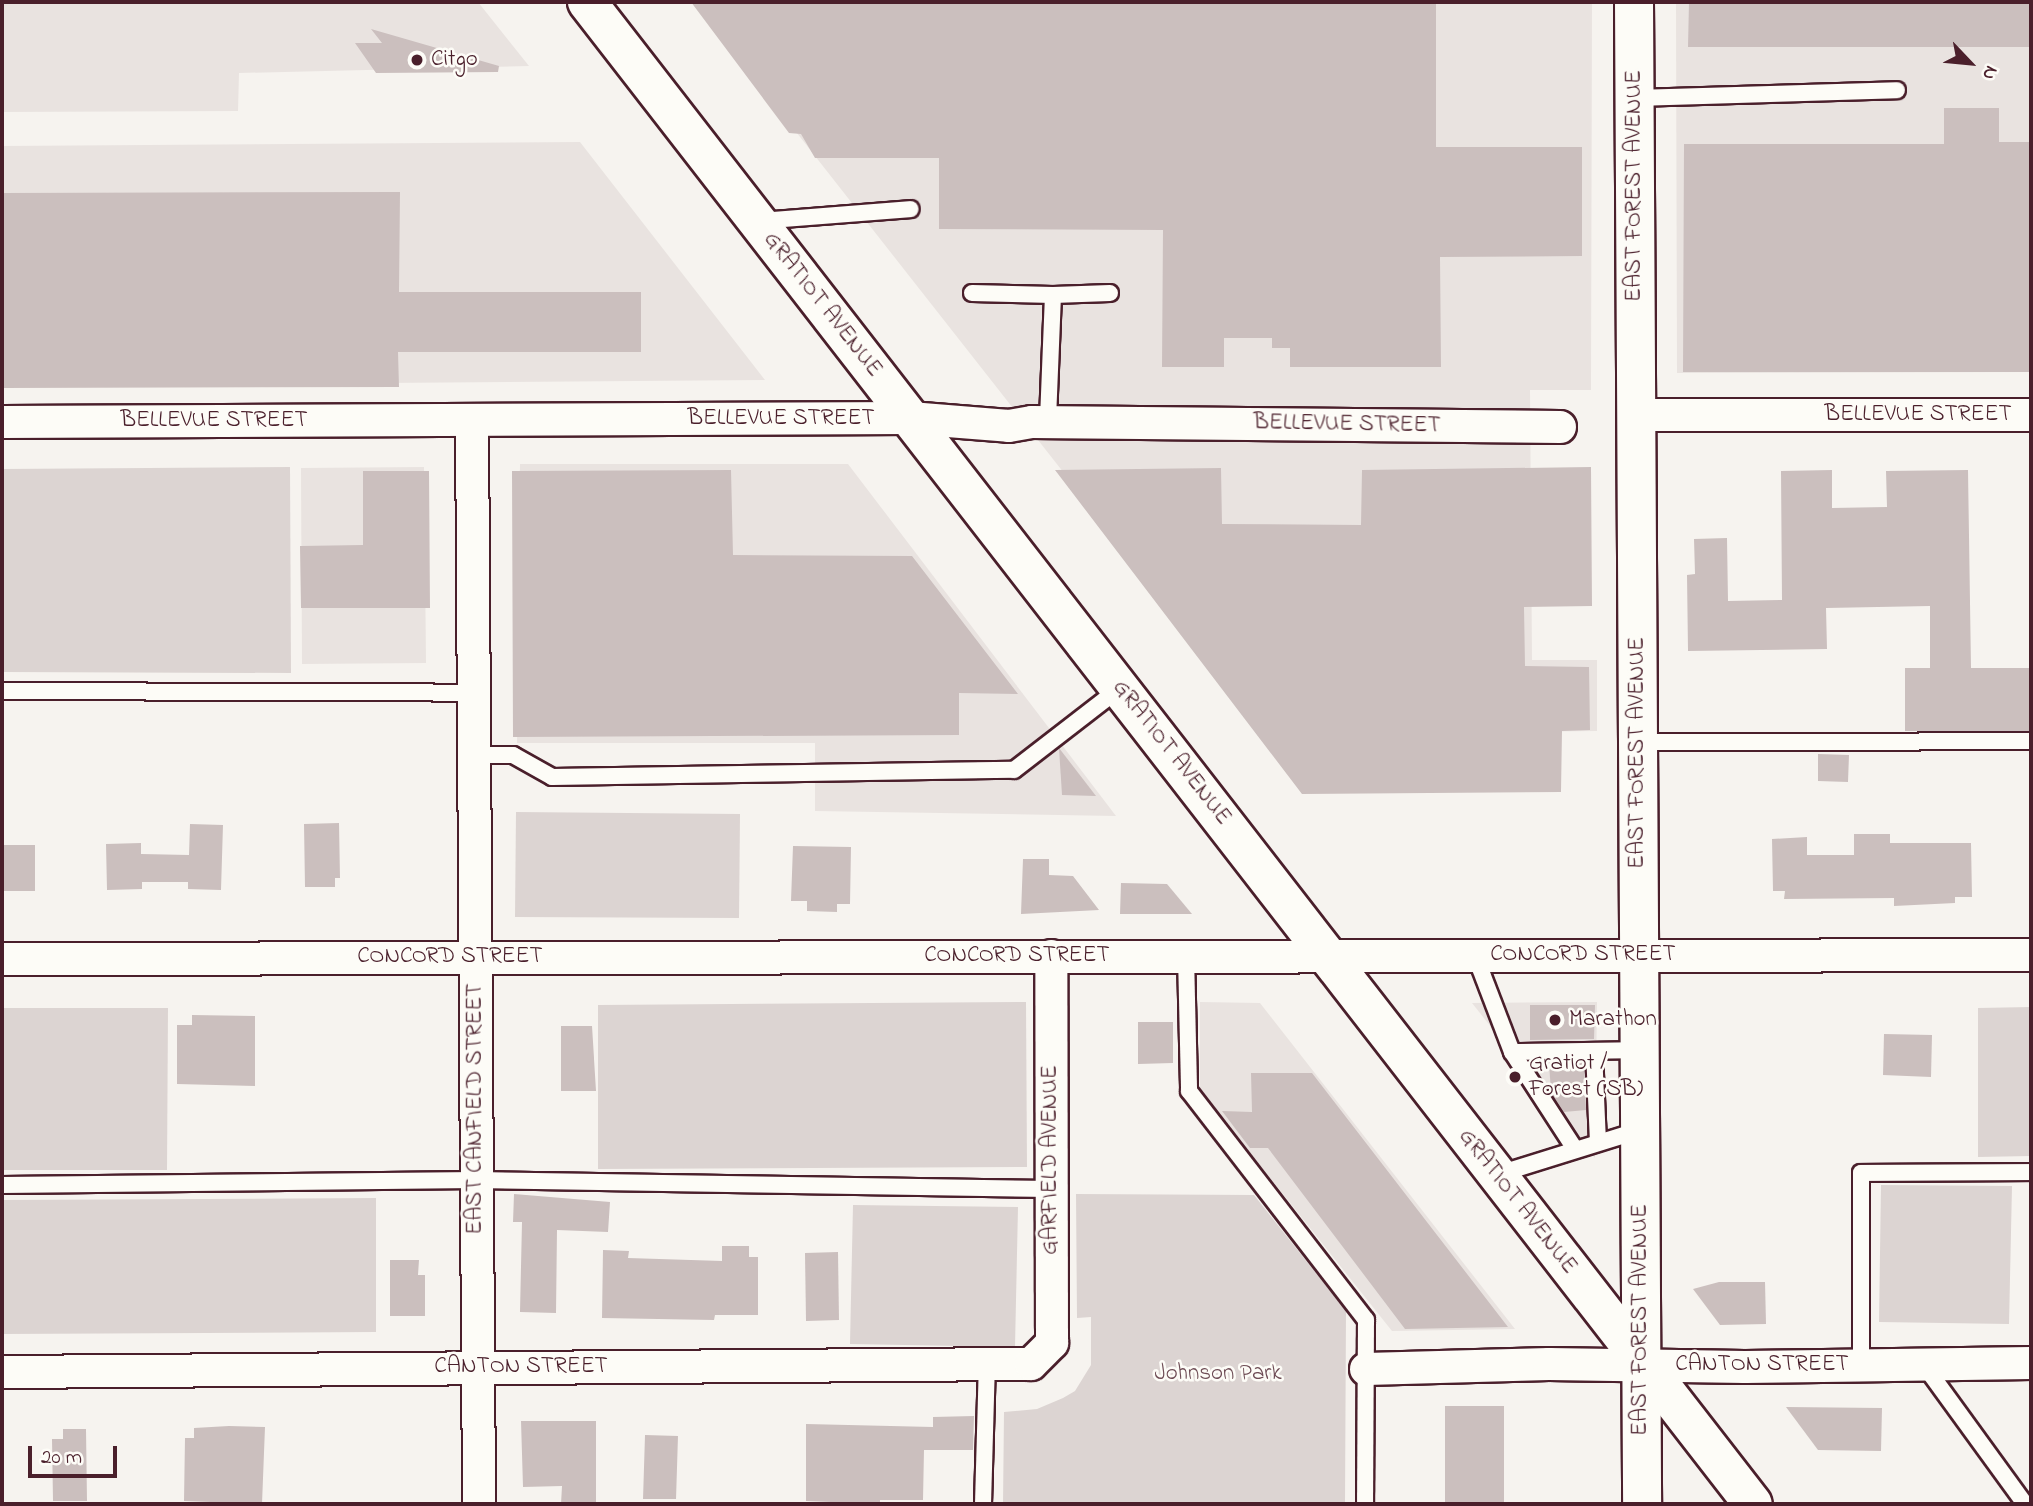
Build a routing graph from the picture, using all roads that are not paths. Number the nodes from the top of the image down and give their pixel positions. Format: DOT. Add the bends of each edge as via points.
graph roads {
  1 [pos="587,2"];
  2 [pos="1634,2"];
  3 [pos="1897,90"];
  4 [pos="1634,99"];
  5 [pos="911,209"];
  6 [pos="756,221"];
  7 [pos="972,293"];
  8 [pos="1110,293"];
  9 [pos="1052,295"];
  10 [pos="1636,415"];
  11 [pos="2031,415"];
  12 [pos="910,418"];
  13 [pos="472,420"];
  14 [pos="2,422"];
  15 [pos="1048,422"];
  16 [pos="1560,427"];
  17 [pos="1120,688"];
  18 [pos="2,691"];
  19 [pos="474,693"];
  20 [pos="2031,741"];
  21 [pos="1638,742"];
  22 [pos="474,755"];
  23 [pos="1639,954"];
  24 [pos="1186,955"];
  25 [pos="1328,955"];
  26 [pos="2031,955"];
  27 [pos="1051,956"];
  28 [pos="1475,956"];
  29 [pos="475,957"];
  30 [pos="2,959"];
  31 [pos="1594,1051"];
  32 [pos="1639,1051"];
  33 [pos="1512,1052"];
  34 [pos="1640,1130"];
  35 [pos="1598,1142"];
  36 [pos="1575,1149"];
  37 [pos="2031,1172"];
  38 [pos="1496,1174"];
  39 [pos="477,1180"];
  40 [pos="2,1185"];
  41 [pos="1051,1189"];
  42 [pos="1039,1359"];
  43 [pos="1641,1363"];
  44 [pos="2031,1363"];
  45 [pos="987,1364"];
  46 [pos="1924,1364"];
  47 [pos="1861,1365"];
  48 [pos="478,1367"];
  49 [pos="1366,1369"];
  50 [pos="2,1372"];
  51 [pos="479,1504"];
  52 [pos="983,1504"];
  53 [pos="1365,1504"];
  54 [pos="1642,1504"];
  55 [pos="1753,1504"];
  56 [pos="2025,1504"];
  1 -- 6 [label="main road, GRATIOT AVENUE"];
  2 -- 4 [label="main road, EAST FOREST AVENUE"];
  3 -- 4 [label="lane"];
  4 -- 10 [label="main road, EAST FOREST AVENUE"];
  5 -- 6 [label="lane"];
  6 -- 12 [label="main road, GRATIOT AVENUE"];
  7 -- 9 [label="lane"];
  8 -- 9 [label="lane"];
  9 -- 15 [label="lane"];
  10 -- 11 [label="street, BELLEVUE STREET"];
  10 -- 21 [label="main road, EAST FOREST AVENUE"];
  12 -- 13 [label="street, BELLEVUE STREET"];
  12 -- 15 [label="street, BELLEVUE STREET" via="1009,426"];
  12 -- 17 [label="main road, GRATIOT AVENUE"];
  13 -- 14 [label="street, BELLEVUE STREET"];
  13 -- 19 [label="street, EAST CANFIELD STREET"];
  15 -- 16 [label="street, BELLEVUE STREET"];
  17 -- 22 [label="lane" via="1014,770 552,778 513,755"];
  17 -- 25 [label="main road, GRATIOT AVENUE"];
  18 -- 19 [label="lane"];
  19 -- 22 [label="street, EAST CANFIELD STREET"];
  20 -- 21 [label="lane"];
  21 -- 23 [label="main road, EAST FOREST AVENUE"];
  22 -- 29 [label="street, EAST CANFIELD STREET"];
  23 -- 26 [label="street, CONCORD STREET"];
  23 -- 28 [label="street, CONCORD STREET"];
  23 -- 32 [label="main road, EAST FOREST AVENUE"];
  24 -- 25 [label="street, CONCORD STREET"];
  24 -- 27 [label="street, CONCORD STREET"];
  24 -- 49 [label="lane" via="1189,1091 1366,1320"];
  25 -- 28 [label="street, CONCORD STREET"];
  25 -- 38 [label="main road, GRATIOT AVENUE"];
  27 -- 29 [label="street, CONCORD STREET"];
  27 -- 41 [label="street, GARFIELD AVENUE"];
  28 -- 33 [label="lane"];
  29 -- 30 [label="street, CONCORD STREET"];
  29 -- 39 [label="street, EAST CANFIELD STREET"];
  31 -- 32 [label="lane"];
  31 -- 33 [label="lane"];
  31 -- 35 [label="lane"];
  32 -- 34 [label="main road, EAST FOREST AVENUE"];
  33 -- 36 [label="lane"];
  34 -- 35 [label="lane"];
  34 -- 43 [label="main road, EAST FOREST AVENUE"];
  35 -- 36 [label="lane"];
  36 -- 38 [label="lane"];
  37 -- 47 [label="lane" via="1861,1173"];
  38 -- 43 [label="main road, GRATIOT AVENUE"];
  39 -- 40 [label="lane"];
  39 -- 41 [label="lane"];
  39 -- 48 [label="street, EAST CANFIELD STREET"];
  41 -- 42 [label="street, GARFIELD AVENUE" via="1052,1343"];
  42 -- 45 [label="street, CANTON STREET" via="1031,1364"];
  43 -- 47 [label="street, CANTON STREET"];
  43 -- 49 [label="street, CANTON STREET"];
  43 -- 54 [label="main road, EAST FOREST AVENUE"];
  43 -- 55 [label="main road, GRATIOT AVENUE"];
  44 -- 46 [label="street, CANTON STREET"];
  45 -- 48 [label="street, CANTON STREET"];
  45 -- 52 [label="lane"];
  46 -- 47 [label="street, CANTON STREET"];
  46 -- 56 [label="lane"];
  48 -- 50 [label="street, CANTON STREET"];
  48 -- 51 [label="street, EAST CANFIELD STREET"];
  49 -- 53 [label="lane"];
}
